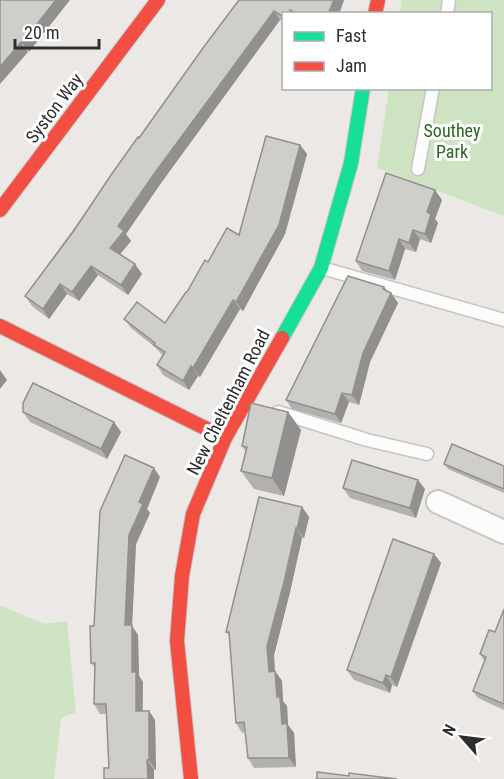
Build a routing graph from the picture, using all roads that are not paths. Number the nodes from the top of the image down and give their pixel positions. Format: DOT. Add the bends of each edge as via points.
graph roads {
  1 [pos="158,0"];
  2 [pos="363,90"];
  3 [pos="433,90"];
  4 [pos="418,169"];
  5 [pos="0,210"];
  6 [pos="321,268"];
  7 [pos="504,320"];
  8 [pos="0,326"];
  9 [pos="257,405"];
  10 [pos="225,438"];
  11 [pos="427,454"];
  12 [pos="438,502"];
  13 [pos="504,532"];
  14 [pos="191,779"];
  1 -- 5 [label="street, Syston Way"];
  2 -- 6 [label="street, New Cheltenham Road" via="351,163"];
  3 -- 4 [label="lane"];
  6 -- 7 [label="lane"];
  6 -- 9 [label="street, New Cheltenham Road"];
  8 -- 10 [label="street"];
  9 -- 10 [label="street, New Cheltenham Road"];
  9 -- 11 [label="lane" via="367,440"];
  10 -- 14 [label="street, New Cheltenham Road" via="193,514 182,576 177,641"];
  12 -- 13 [label="street"];
}
